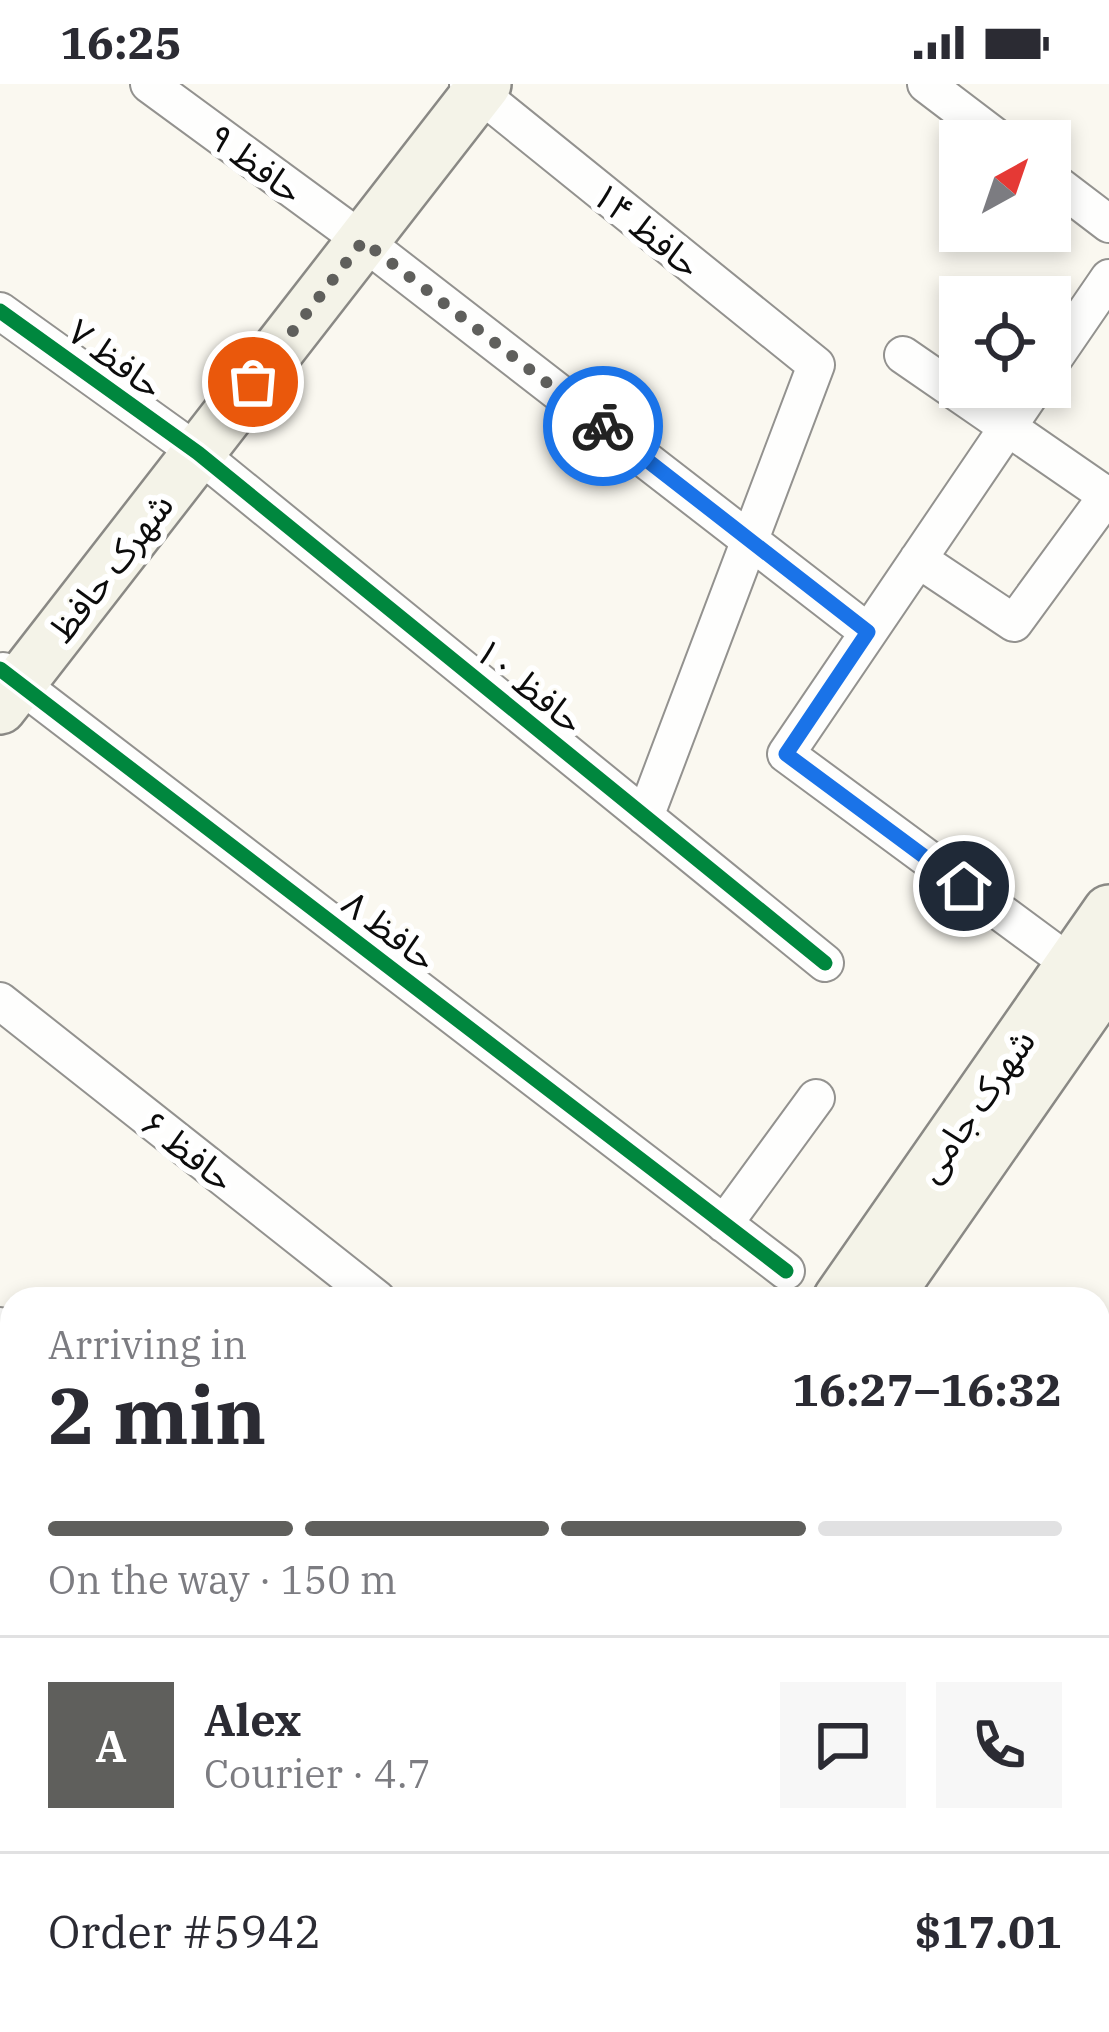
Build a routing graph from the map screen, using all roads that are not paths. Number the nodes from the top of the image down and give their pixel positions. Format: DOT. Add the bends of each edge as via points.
graph roads {
  1 [pos="149,84"];
  2 [pos="926,84"];
  3 [pos="477,87"];
  4 [pos="973,120"];
  5 [pos="1071,195"];
  6 [pos="1109,224"];
  7 [pos="363,241"];
  8 [pos="1109,278"];
  9 [pos="0,311"];
  10 [pos="1071,333"];
  11 [pos="903,355"];
  12 [pos="1021,408"];
  13 [pos="1007,428"];
  14 [pos="198,453"];
  15 [pos="1108,495"];
  16 [pos="752,540"];
  17 [pos="918,559"];
  18 [pos="868,632"];
  19 [pos="6,687"];
  20 [pos="645,817"];
  21 [pos="1109,911"];
  22 [pos="825,963"];
  23 [pos="1090,971"];
  24 [pos="0,1001"];
  25 [pos="816,1098"];
  26 [pos="724,1224"];
  27 [pos="786,1271"];
  28 [pos="362,1287"];
  29 [pos="848,1287"];
  30 [pos="892,1287"];
  1 -- 7 [label="street, حافظ ۹"];
  2 -- 4 [label="street"];
  3 -- 7 [label="street, شهرک حافظ"];
  3 -- 16 [label="street, حافظ ۱۴" via="816,365"];
  5 -- 6 [label="street"];
  7 -- 14 [label="street, شهرک حافظ"];
  7 -- 16 [label="street, حافظ ۹"];
  8 -- 10 [label="street"];
  9 -- 14 [label="street, حافظ ۷"];
  11 -- 13 [label="street"];
  12 -- 13 [label="street"];
  13 -- 15 [label="street"];
  13 -- 17 [label="street"];
  14 -- 19 [label="street, شهرک حافظ"];
  14 -- 20 [label="street, حافظ ۱۰"];
  15 -- 17 [label="street" via="1014,623"];
  16 -- 18 [label="street, حافظ ۹"];
  16 -- 20 [label="street"];
  17 -- 18 [label="street"];
  18 -- 23 [label="street" via="786,754"];
  19 -- 26 [label="street, حافظ ۸"];
  20 -- 22 [label="street, حافظ ۱۰"];
  21 -- 23 [label="street, شهرک جامی"];
  23 -- 29 [label="street, شهرک جامی"];
  23 -- 30 [label="street, شهرک جامی"];
  24 -- 28 [label="street, حافظ ۶"];
  25 -- 26 [label="street"];
  26 -- 27 [label="street, حافظ ۸"];
}
